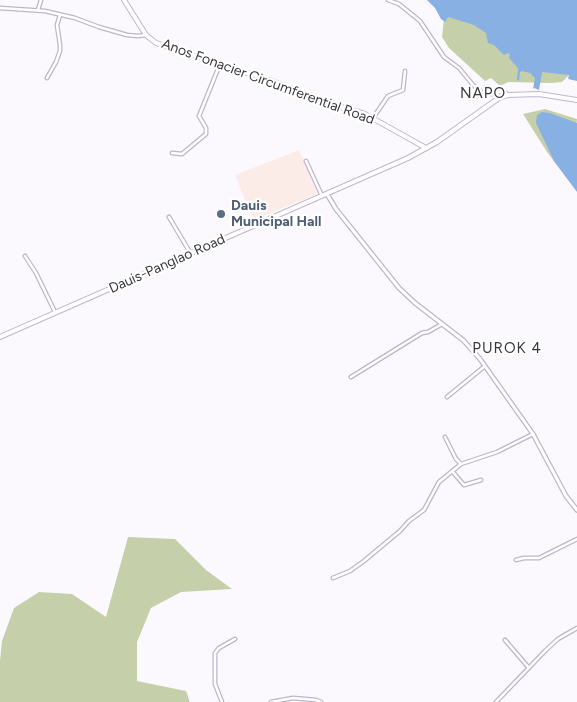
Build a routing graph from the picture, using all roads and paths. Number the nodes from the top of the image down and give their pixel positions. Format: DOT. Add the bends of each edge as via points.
graph roads {
  1 [pos="41,0"];
  2 [pos="124,0"];
  3 [pos="388,0"];
  4 [pos="0,8"];
  5 [pos="38,10"];
  6 [pos="60,14"];
  7 [pos="146,35"];
  8 [pos="220,64"];
  9 [pos="404,71"];
  10 [pos="47,78"];
  11 [pos="508,95"];
  12 [pos="577,100"];
  13 [pos="373,118"];
  14 [pos="426,148"];
  15 [pos="172,153"];
  16 [pos="306,161"];
  17 [pos="327,194"];
  18 [pos="322,196"];
  19 [pos="169,217"];
  20 [pos="191,254"];
  21 [pos="25,256"];
  22 [pos="56,314"];
  23 [pos="442,324"];
  24 [pos="0,337"];
  25 [pos="485,366"];
  26 [pos="351,377"];
  27 [pos="446,397"];
  28 [pos="533,434"];
  29 [pos="445,437"];
  30 [pos="461,464"];
  31 [pos="452,471"];
  32 [pos="480,480"];
  33 [pos="577,510"];
  34 [pos="577,539"];
  35 [pos="516,560"];
  36 [pos="333,578"];
  37 [pos="577,628"];
  38 [pos="235,639"];
  39 [pos="505,640"];
  40 [pos="529,668"];
  41 [pos="222,702"];
  42 [pos="271,702"];
  43 [pos="321,702"];
  44 [pos="496,702"];
  1 -- 5 [label="street"];
  2 -- 7 [label="main road, Anos Fonacier Circumferential Road"];
  3 -- 11 [label="street" via="420,21 444,58 459,68 473,85 482,92 506,91"];
  4 -- 5 [label="street"];
  5 -- 6 [label="street"];
  6 -- 7 [label="street" via="126,35"];
  6 -- 10 [label="street" via="57,25 60,51"];
  7 -- 8 [label="main road, Anos Fonacier Circumferential Road" via="168,48"];
  8 -- 13 [label="main road, Anos Fonacier Circumferential Road"];
  8 -- 15 [label="street" via="199,116 206,134 182,154"];
  9 -- 13 [label="street" via="403,90 388,96"];
  11 -- 12 [label="main road, Dauis-Panglao Road" via="546,94"];
  11 -- 14 [label="main road, Dauis-Panglao Road" via="495,100"];
  13 -- 14 [label="main road, Anos Fonacier Circumferential Road"];
  14 -- 17 [label="main road, Dauis-Panglao Road"];
  16 -- 18 [label="street"];
  17 -- 18 [label="main road, Dauis-Panglao Road"];
  17 -- 23 [label="street" via="399,288"];
  18 -- 20 [label="main road, Dauis-Panglao Road"];
  19 -- 20 [label="street"];
  20 -- 22 [label="main road, Dauis-Panglao Road"];
  21 -- 22 [label="street"];
  22 -- 24 [label="main road, Dauis-Panglao Road"];
  23 -- 25 [label="street" via="463,340"];
  23 -- 26 [label="street"];
  25 -- 27 [label="street"];
  25 -- 28 [label="street"];
  28 -- 30 [label="street" via="497,452"];
  28 -- 33 [label="street" via="566,496"];
  29 -- 30 [label="street"];
  30 -- 31 [label="street"];
  31 -- 32 [label="street" via="464,485"];
  31 -- 36 [label="street" via="439,482 424,510 364,561"];
  34 -- 35 [label="street" via="539,558"];
  37 -- 40 [label="street" via="558,639"];
  38 -- 41 [label="street" via="215,653 215,684"];
  39 -- 40 [label="street"];
  40 -- 44 [label="street"];
  42 -- 43 [label="street" via="293,698"];
}
